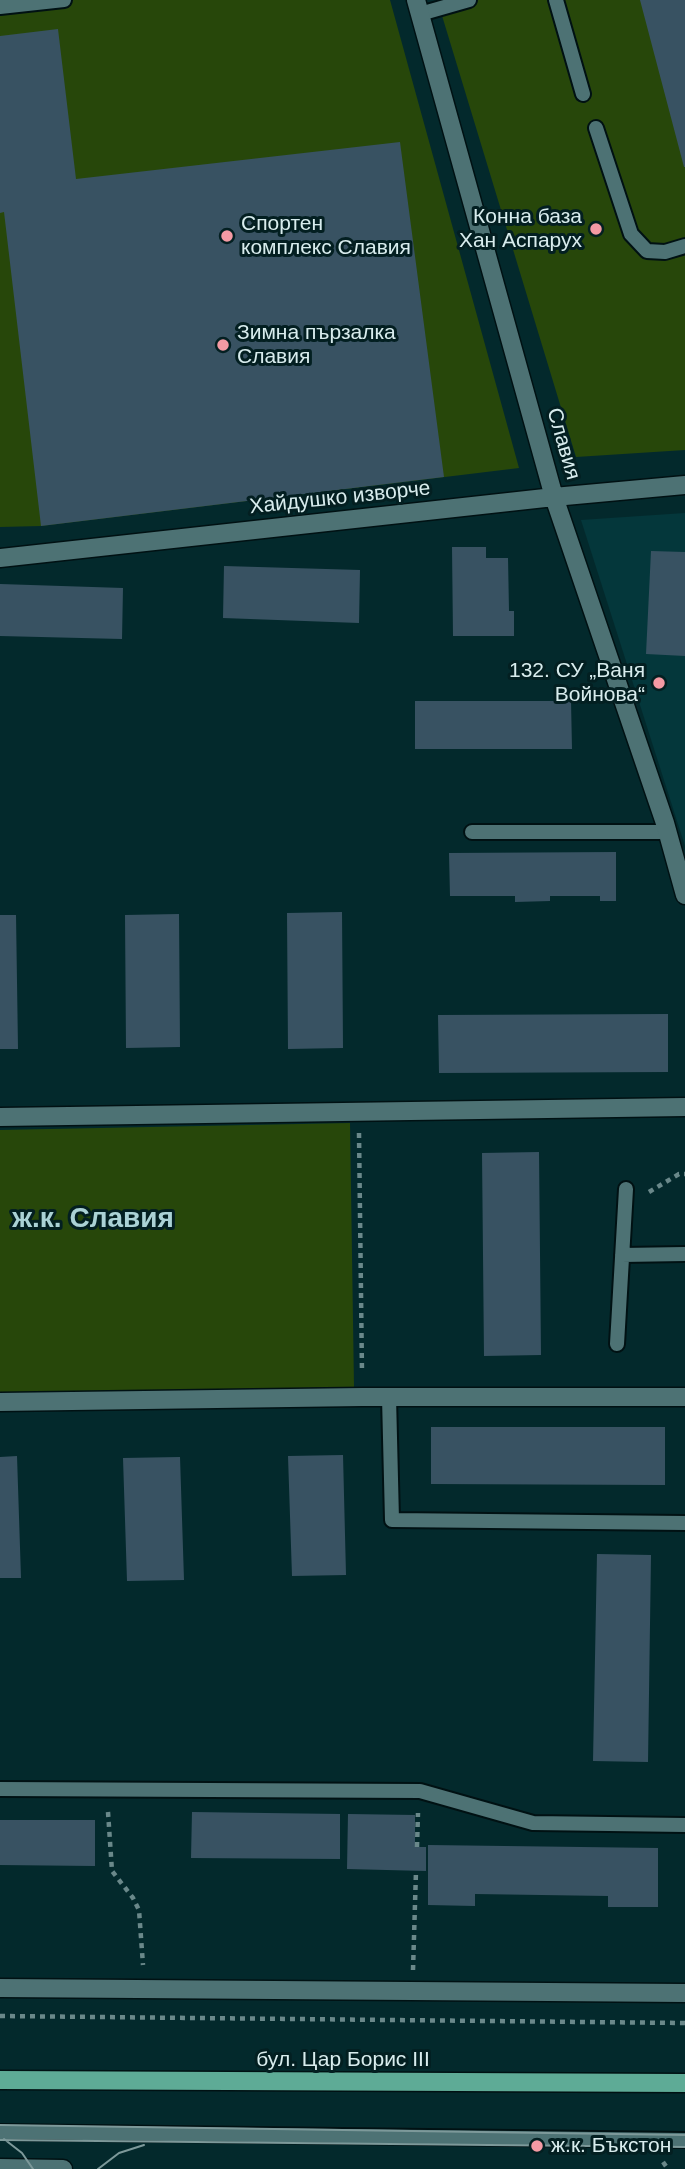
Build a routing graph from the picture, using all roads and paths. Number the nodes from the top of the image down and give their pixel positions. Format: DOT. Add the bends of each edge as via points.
graph roads {
  1 [pos="64,0"];
  2 [pos="469,0"];
  3 [pos="556,0"];
  4 [pos="0,7"];
  5 [pos="418,7"];
  6 [pos="583,93"];
  7 [pos="596,128"];
  8 [pos="685,246"];
  9 [pos="685,485"];
  10 [pos="554,497"];
  11 [pos="0,558"];
  12 [pos="472,832"];
  13 [pos="667,832"];
  14 [pos="685,895"];
  15 [pos="685,1107"];
  16 [pos="358,1111"];
  17 [pos="0,1117"];
  18 [pos="685,1174"];
  19 [pos="625,1196"];
  20 [pos="685,1254"];
  21 [pos="622,1255"];
  22 [pos="617,1344"];
  23 [pos="362,1397"];
  24 [pos="389,1397"];
  25 [pos="685,1397"];
  26 [pos="0,1402"];
  27 [pos="685,1523"];
  28 [pos="0,1789"];
  29 [pos="106,1789"];
  30 [pos="418,1791"];
  31 [pos="685,1825"];
  32 [pos="417,1847"];
  33 [pos="415,1871"];
  34 [pos="143,1970"];
  35 [pos="413,1970"];
  36 [pos="0,1989"];
  37 [pos="685,1993"];
  38 [pos="0,2016"];
  39 [pos="685,2023"];
  40 [pos="0,2080"];
  41 [pos="685,2083"];
  42 [pos="0,2132"];
  43 [pos="685,2140"];
  44 [pos="0,2168"];
  45 [pos="63,2169"];
  1 -- 4 [label="lane"];
  2 -- 5 [label="lane"];
  3 -- 6 [label="lane"];
  5 -- 10 [label="street, Славия"];
  7 -- 8 [label="lane" via="631,234 647,251"];
  9 -- 10 [label="street, Хайдушко изворче"];
  10 -- 11 [label="street, Хайдушко изворче"];
  10 -- 13 [label="street, Славия"];
  12 -- 13 [label="lane"];
  13 -- 14 [label="street, Славия"];
  15 -- 16 [label="street"];
  16 -- 17 [label="street"];
  16 -- 23 [label="path"];
  18 -- 19 [label="path" via="659,1188"];
  19 -- 21 [label="lane"];
  20 -- 21 [label="lane"];
  21 -- 22 [label="lane"];
  23 -- 24 [label="street"];
  23 -- 26 [label="street"];
  24 -- 25 [label="street"];
  24 -- 27 [label="lane" via="392,1520"];
  28 -- 29 [label="lane"];
  29 -- 30 [label="lane"];
  29 -- 34 [label="path" via="112,1871 139,1910"];
  30 -- 31 [label="lane" via="533,1823"];
  30 -- 32 [label="path"];
  33 -- 35 [label="path"];
  36 -- 37 [label="street"];
  38 -- 39 [label="path"];
  40 -- 41 [label="main road, бул. Цар Борис III"];
  42 -- 43 [label="lane"];
  44 -- 45 [label="street"];
}
